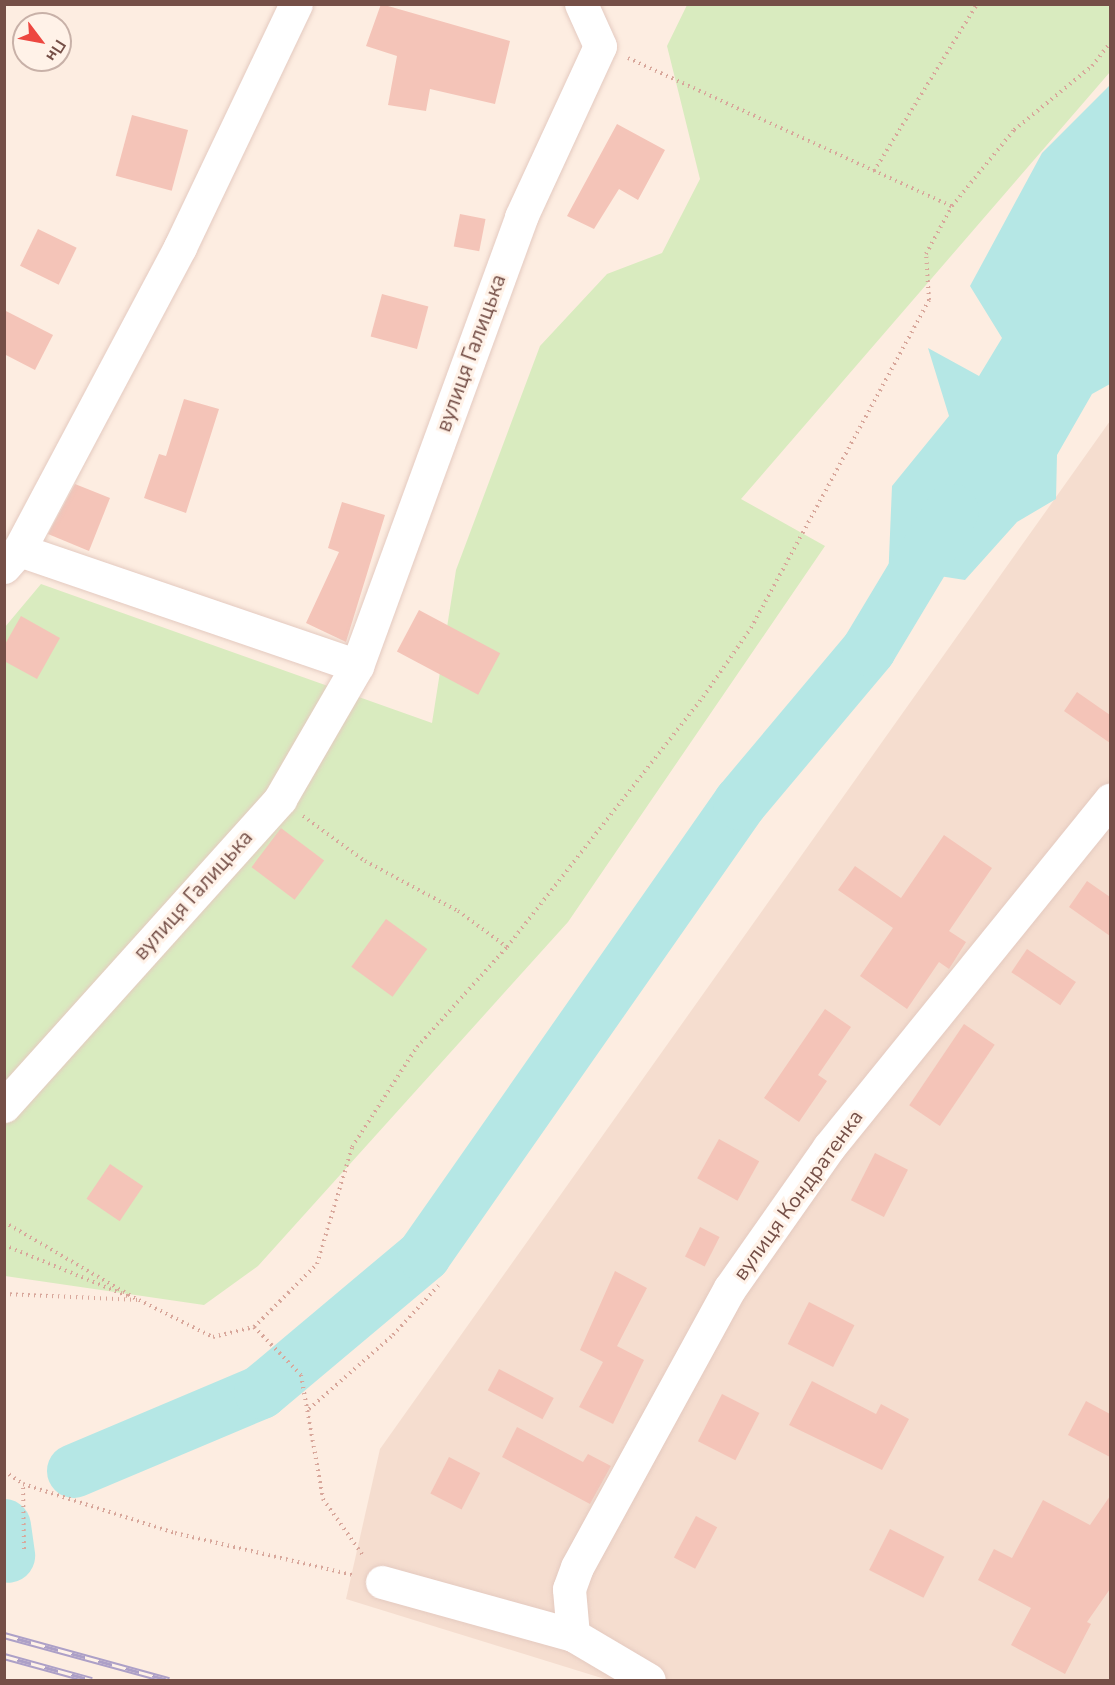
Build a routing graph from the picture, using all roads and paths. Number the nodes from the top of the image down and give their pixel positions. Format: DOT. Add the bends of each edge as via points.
graph roads {
  1 [pos="296,4"];
  2 [pos="582,4"];
  3 [pos="976,4"];
  4 [pos="1110,43"];
  5 [pos="600,46"];
  6 [pos="874,171"];
  7 [pos="952,206"];
  8 [pos="12,559"];
  9 [pos="357,666"];
  10 [pos="280,799"];
  11 [pos="1110,800"];
  12 [pos="507,947"];
  13 [pos="4,1106"];
  14 [pos="4,1222"];
  15 [pos="4,1245"];
  16 [pos="438,1286"];
  17 [pos="4,1294"];
  18 [pos="139,1300"];
  19 [pos="254,1327"];
  20 [pos="309,1409"];
  21 [pos="4,1473"];
  22 [pos="23,1484"];
  23 [pos="24,1549"];
  24 [pos="382,1582"];
  25 [pos="573,1635"];
  26 [pos="649,1680"];
  1 -- 8 [label="street" via="180,247"];
  2 -- 5 [label="street"];
  3 -- 6 [label="path"];
  4 -- 7 [label="path" via="1092,66 1014,130"];
  5 -- 6 [label="path"];
  5 -- 9 [label="street, вулиця Галицька" via="521,217"];
  6 -- 7 [label="path"];
  7 -- 12 [label="path" via="927,254 929,300 751,628 704,697"];
  8 -- 9 [label="street"];
  9 -- 10 [label="street, вулиця Галицька"];
  10 -- 12 [label="path" via="365,861 458,910"];
  10 -- 13 [label="street, вулиця Галицька"];
  11 -- 25 [label="street, вулиця Кондратенка" via="830,1147 730,1287 577,1567 569,1589"];
  12 -- 19 [label="path" via="417,1047 352,1147 317,1264"];
  14 -- 18 [label="path"];
  15 -- 18 [label="path"];
  16 -- 20 [label="path" via="393,1335"];
  17 -- 18 [label="path"];
  18 -- 19 [label="path" via="213,1337"];
  19 -- 20 [label="path" via="301,1375"];
  20 -- 24 [label="path" via="323,1499"];
  21 -- 22 [label="path"];
  22 -- 23 [label="path"];
  22 -- 24 [label="path" via="175,1533"];
  24 -- 25 [label="street"];
  25 -- 26 [label="street"];
}
